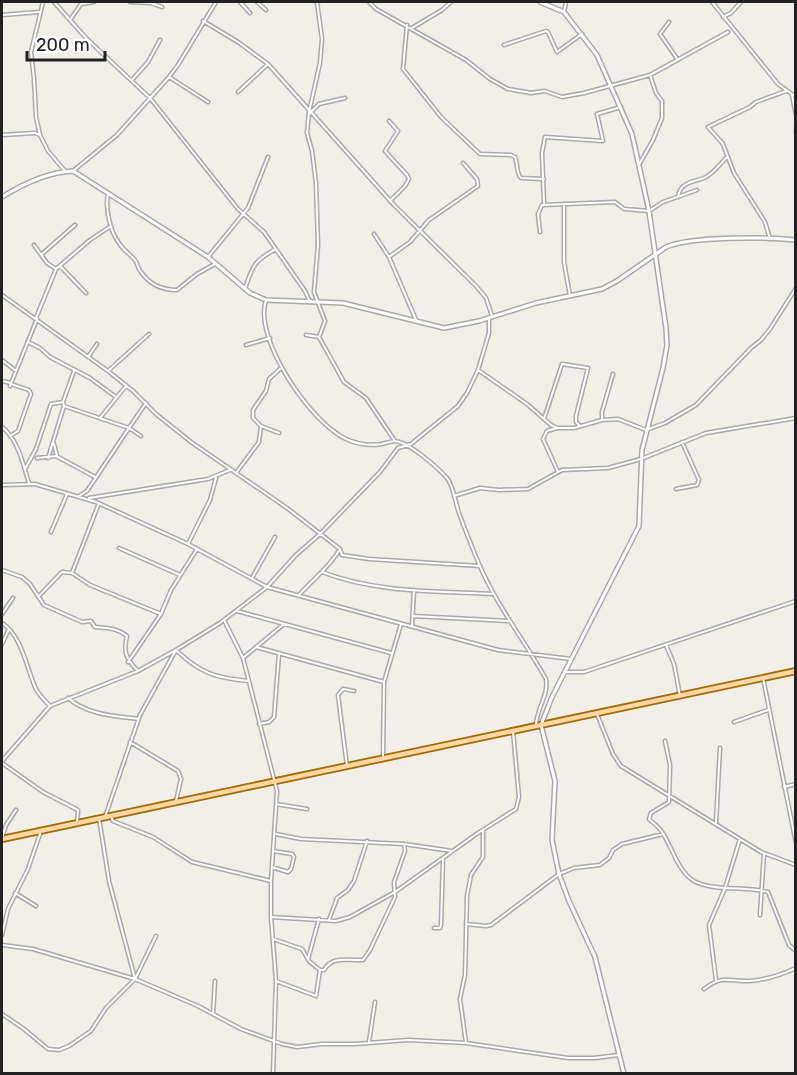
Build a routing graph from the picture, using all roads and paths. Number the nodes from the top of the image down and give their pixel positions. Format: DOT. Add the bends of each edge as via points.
graph roads {
  1 [pos="43,2"];
  2 [pos="54,2"];
  3 [pos="94,2"];
  4 [pos="130,2"];
  5 [pos="216,2"];
  6 [pos="240,2"];
  7 [pos="257,2"];
  8 [pos="317,2"];
  9 [pos="369,2"];
  10 [pos="451,2"];
  11 [pos="540,2"];
  12 [pos="566,2"];
  13 [pos="712,2"];
  14 [pos="741,2"];
  15 [pos="162,7"];
  16 [pos="266,10"];
  17 [pos="39,12"];
  18 [pos="564,12"];
  19 [pos="250,13"];
  20 [pos="2,15"];
  21 [pos="723,17"];
  22 [pos="70,20"];
  23 [pos="203,21"];
  24 [pos="669,22"];
  25 [pos="407,26"];
  26 [pos="412,28"];
  27 [pos="728,32"];
  28 [pos="582,34"];
  29 [pos="160,40"];
  30 [pos="504,45"];
  31 [pos="678,60"];
  32 [pos="268,64"];
  33 [pos="650,75"];
  34 [pos="169,77"];
  35 [pos="132,80"];
  36 [pos="611,85"];
  37 [pos="786,91"];
  38 [pos="238,92"];
  39 [pos="794,96"];
  40 [pos="150,98"];
  41 [pos="345,98"];
  42 [pos="208,102"];
  43 [pos="621,107"];
  44 [pos="309,112"];
  45 [pos="795,115"];
  46 [pos="389,121"];
  47 [pos="795,128"];
  48 [pos="795,133"];
  49 [pos="2,135"];
  50 [pos="40,135"];
  51 [pos="727,156"];
  52 [pos="268,157"];
  53 [pos="463,163"];
  54 [pos="640,163"];
  55 [pos="65,171"];
  56 [pos="73,171"];
  57 [pos="544,178"];
  58 [pos="696,190"];
  59 [pos="108,194"];
  60 [pos="2,197"];
  61 [pos="678,197"];
  62 [pos="390,201"];
  63 [pos="544,204"];
  64 [pos="564,204"];
  65 [pos="649,211"];
  66 [pos="244,214"];
  67 [pos="75,225"];
  68 [pos="111,226"];
  69 [pos="420,230"];
  70 [pos="540,232"];
  71 [pos="374,234"];
  72 [pos="770,239"];
  73 [pos="795,240"];
  74 [pos="34,245"];
  75 [pos="276,249"];
  76 [pos="42,254"];
  77 [pos="657,254"];
  78 [pos="208,257"];
  79 [pos="389,257"];
  80 [pos="216,264"];
  81 [pos="60,266"];
  82 [pos="56,269"];
  83 [pos="795,288"];
  84 [pos="245,289"];
  85 [pos="86,293"];
  86 [pos="2,295"];
  87 [pos="570,296"];
  88 [pos="266,300"];
  89 [pos="310,302"];
  90 [pos="316,302"];
  91 [pos="490,317"];
  92 [pos="37,319"];
  93 [pos="416,322"];
  94 [pos="149,334"];
  95 [pos="306,335"];
  96 [pos="318,337"];
  97 [pos="270,338"];
  98 [pos="28,342"];
  99 [pos="97,344"];
  100 [pos="246,345"];
  101 [pos="88,357"];
  102 [pos="2,360"];
  103 [pos="281,369"];
  104 [pos="478,370"];
  105 [pos="16,371"];
  106 [pos="74,371"];
  107 [pos="108,372"];
  108 [pos="613,374"];
  109 [pos="2,381"];
  110 [pos="11,384"];
  111 [pos="126,386"];
  112 [pos="116,397"];
  113 [pos="63,402"];
  114 [pos="146,403"];
  115 [pos="64,406"];
  116 [pos="100,418"];
  117 [pos="795,418"];
  118 [pos="544,419"];
  119 [pos="602,420"];
  120 [pos="261,426"];
  121 [pos="580,426"];
  122 [pos="2,427"];
  123 [pos="129,428"];
  124 [pos="557,428"];
  125 [pos="646,430"];
  126 [pos="279,433"];
  127 [pos="10,436"];
  128 [pos="141,436"];
  129 [pos="53,441"];
  130 [pos="395,441"];
  131 [pos="682,442"];
  132 [pos="405,445"];
  133 [pos="57,457"];
  134 [pos="37,458"];
  135 [pos="48,458"];
  136 [pos="641,459"];
  137 [pos="25,469"];
  138 [pos="232,470"];
  139 [pos="558,472"];
  140 [pos="236,473"];
  141 [pos="95,477"];
  142 [pos="216,477"];
  143 [pos="28,483"];
  144 [pos="2,485"];
  145 [pos="676,489"];
  146 [pos="67,494"];
  147 [pos="79,496"];
  148 [pos="454,496"];
  149 [pos="87,498"];
  150 [pos="99,503"];
  151 [pos="51,532"];
  152 [pos="320,534"];
  153 [pos="275,537"];
  154 [pos="188,544"];
  155 [pos="119,548"];
  156 [pos="196,549"];
  157 [pos="340,549"];
  158 [pos="480,566"];
  159 [pos="2,570"];
  160 [pos="72,573"];
  161 [pos="322,573"];
  162 [pos="180,575"];
  163 [pos="252,578"];
  164 [pos="267,586"];
  165 [pos="414,590"];
  166 [pos="496,594"];
  167 [pos="299,595"];
  168 [pos="38,597"];
  169 [pos="13,598"];
  170 [pos="795,601"];
  171 [pos="237,611"];
  172 [pos="2,614"];
  173 [pos="160,614"];
  174 [pos="413,616"];
  175 [pos="224,620"];
  176 [pos="511,621"];
  177 [pos="2,623"];
  178 [pos="284,624"];
  179 [pos="401,624"];
  180 [pos="412,626"];
  181 [pos="9,629"];
  182 [pos="2,644"];
  183 [pos="666,645"];
  184 [pos="256,648"];
  185 [pos="176,650"];
  186 [pos="391,653"];
  187 [pos="279,654"];
  188 [pos="532,655"];
  189 [pos="243,658"];
  190 [pos="571,659"];
  191 [pos="128,662"];
  192 [pos="138,671"];
  193 [pos="795,671"];
  194 [pos="565,672"];
  195 [pos="764,678"];
  196 [pos="249,681"];
  197 [pos="384,682"];
  198 [pos="354,691"];
  199 [pos="680,696"];
  200 [pos="68,699"];
  201 [pos="50,706"];
  202 [pos="769,710"];
  203 [pos="597,714"];
  204 [pos="139,719"];
  205 [pos="734,722"];
  206 [pos="259,724"];
  207 [pos="538,725"];
  208 [pos="513,731"];
  209 [pos="665,741"];
  210 [pos="130,742"];
  211 [pos="720,748"];
  212 [pos="2,751"];
  213 [pos="5,755"];
  214 [pos="383,758"];
  215 [pos="2,762"];
  216 [pos="347,766"];
  217 [pos="275,781"];
  218 [pos="795,784"];
  219 [pos="784,788"];
  220 [pos="670,795"];
  221 [pos="176,801"];
  222 [pos="276,804"];
  223 [pos="307,809"];
  224 [pos="16,810"];
  225 [pos="105,817"];
  226 [pos="77,823"];
  227 [pos="716,823"];
  228 [pos="483,830"];
  229 [pos="41,831"];
  230 [pos="275,834"];
  231 [pos="663,834"];
  232 [pos="2,839"];
  233 [pos="740,839"];
  234 [pos="367,841"];
  235 [pos="795,843"];
  236 [pos="405,844"];
  237 [pos="273,851"];
  238 [pos="452,851"];
  239 [pos="764,853"];
  240 [pos="443,858"];
  241 [pos="795,865"];
  242 [pos="272,867"];
  243 [pos="559,874"];
  244 [pos="271,881"];
  245 [pos="725,888"];
  246 [pos="761,890"];
  247 [pos="395,892"];
  248 [pos="15,893"];
  249 [pos="36,906"];
  250 [pos="760,915"];
  251 [pos="271,917"];
  252 [pos="318,919"];
  253 [pos="329,920"];
  254 [pos="466,924"];
  255 [pos="434,928"];
  256 [pos="2,935"];
  257 [pos="156,936"];
  258 [pos="273,939"];
  259 [pos="2,945"];
  260 [pos="795,951"];
  261 [pos="308,959"];
  262 [pos="795,968"];
  263 [pos="320,970"];
  264 [pos="135,979"];
  265 [pos="716,980"];
  266 [pos="215,981"];
  267 [pos="276,981"];
  268 [pos="704,989"];
  269 [pos="375,1002"];
  270 [pos="2,1014"];
  271 [pos="213,1014"];
  272 [pos="276,1042"];
  273 [pos="369,1042"];
  274 [pos="466,1043"];
  275 [pos="619,1054"];
  276 [pos="273,1074"];
  277 [pos="624,1074"];
  1 -- 17 [label="street"];
  2 -- 22 [label="street"];
  3 -- 22 [label="street" via="81,4"];
  4 -- 15 [label="street"];
  5 -- 23 [label="street"];
  6 -- 19 [label="street"];
  7 -- 16 [label="street"];
  8 -- 44 [label="street" via="322,39"];
  9 -- 25 [label="street"];
  10 -- 26 [label="street"];
  11 -- 18 [label="street"];
  12 -- 18 [label="street"];
  13 -- 21 [label="street"];
  14 -- 21 [label="street"];
  17 -- 20 [label="street"];
  17 -- 50 [label="street" via="31,52"];
  18 -- 28 [label="street"];
  21 -- 37 [label="street"];
  22 -- 35 [label="street"];
  23 -- 32 [label="street"];
  23 -- 34 [label="street"];
  24 -- 31 [label="street" via="660,34"];
  25 -- 26 [label="street"];
  25 -- 57 [label="street" via="403,69 441,117 480,154 511,155 517,161 518,176"];
  26 -- 36 [label="street" via="508,89 545,91 562,97"];
  27 -- 31 [label="street"];
  28 -- 30 [label="street" via="557,52 546,31"];
  28 -- 36 [label="street"];
  29 -- 35 [label="street"];
  31 -- 33 [label="street"];
  32 -- 38 [label="street"];
  32 -- 44 [label="street"];
  33 -- 36 [label="street"];
  33 -- 54 [label="street" via="662,101 662,118"];
  34 -- 40 [label="street"];
  34 -- 42 [label="street"];
  35 -- 40 [label="street"];
  36 -- 43 [label="street"];
  37 -- 39 [label="street"];
  37 -- 51 [label="street" via="708,127 723,144"];
  39 -- 45 [label="street"];
  40 -- 56 [label="street" via="117,135"];
  40 -- 66 [label="street"];
  41 -- 44 [label="street" via="319,104"];
  43 -- 54 [label="street"];
  43 -- 57 [label="street" via="597,114 603,141 545,137"];
  44 -- 62 [label="street"];
  44 -- 90 [label="street" via="307,134 316,183"];
  46 -- 62 [label="street" via="398,131 385,151 409,179"];
  47 -- 48 [label="street"];
  49 -- 50 [label="street"];
  50 -- 55 [label="street"];
  51 -- 61 [label="street" via="704,178 687,184"];
  51 -- 72 [label="street" via="765,222"];
  52 -- 66 [label="street"];
  53 -- 69 [label="street" via="478,186"];
  54 -- 65 [label="street"];
  55 -- 56 [label="street"];
  55 -- 60 [label="street" via="25,183"];
  56 -- 59 [label="street"];
  57 -- 63 [label="street"];
  58 -- 61 [label="street"];
  59 -- 68 [label="street"];
  59 -- 78 [label="street"];
  61 -- 65 [label="street"];
  62 -- 69 [label="street"];
  63 -- 64 [label="street"];
  63 -- 70 [label="street" via="538,214"];
  64 -- 65 [label="street" via="615,202 624,209"];
  64 -- 87 [label="street" via="564,262"];
  65 -- 77 [label="street"];
  66 -- 75 [label="street"];
  66 -- 78 [label="street"];
  67 -- 76 [label="street"];
  68 -- 80 [label="street" via="119,244 142,274 160,288 177,290"];
  68 -- 81 [label="street"];
  69 -- 79 [label="street"];
  69 -- 91 [label="street" via="486,298"];
  71 -- 79 [label="street"];
  72 -- 73 [label="street"];
  72 -- 77 [label="street" via="685,241"];
  74 -- 76 [label="street"];
  75 -- 84 [label="street" via="254,264"];
  75 -- 89 [label="street"];
  76 -- 82 [label="street"];
  77 -- 87 [label="street" via="602,289"];
  77 -- 125 [label="street" via="667,345"];
  78 -- 80 [label="street"];
  79 -- 93 [label="street"];
  80 -- 84 [label="street"];
  81 -- 82 [label="street"];
  81 -- 85 [label="street"];
  82 -- 92 [label="street"];
  83 -- 125 [label="street" via="761,340 696,405"];
  84 -- 88 [label="street"];
  86 -- 92 [label="street"];
  87 -- 91 [label="street"];
  88 -- 89 [label="street"];
  88 -- 97 [label="street" via="262,312"];
  89 -- 90 [label="street"];
  90 -- 93 [label="street" via="356,305"];
  90 -- 96 [label="street" via="324,321"];
  91 -- 93 [label="street" via="444,328"];
  91 -- 104 [label="street"];
  92 -- 98 [label="street"];
  92 -- 101 [label="street"];
  94 -- 107 [label="street"];
  95 -- 96 [label="street"];
  96 -- 130 [label="street" via="344,382 366,398"];
  97 -- 100 [label="street"];
  97 -- 103 [label="street"];
  98 -- 105 [label="street"];
  98 -- 106 [label="street"];
  99 -- 101 [label="street"];
  101 -- 107 [label="street"];
  102 -- 105 [label="street"];
  103 -- 120 [label="street" via="271,375 252,413"];
  103 -- 130 [label="street" via="317,416 341,437 378,445"];
  104 -- 118 [label="street"];
  104 -- 132 [label="street" via="458,406"];
  105 -- 110 [label="street"];
  106 -- 112 [label="street"];
  106 -- 113 [label="street"];
  107 -- 111 [label="street"];
  108 -- 119 [label="street"];
  109 -- 110 [label="street"];
  110 -- 127 [label="street" via="29,390 30,394 18,431"];
  111 -- 112 [label="street"];
  111 -- 114 [label="street"];
  112 -- 116 [label="street"];
  113 -- 115 [label="street"];
  113 -- 137 [label="street" via="51,404"];
  114 -- 123 [label="street"];
  114 -- 138 [label="street"];
  115 -- 116 [label="street"];
  115 -- 129 [label="street"];
  116 -- 123 [label="street"];
  117 -- 131 [label="street" via="706,433"];
  118 -- 121 [label="street" via="562,364 588,368 576,416"];
  118 -- 124 [label="street"];
  119 -- 121 [label="street"];
  119 -- 125 [label="street" via="625,421"];
  120 -- 126 [label="street"];
  120 -- 140 [label="street" via="259,442"];
  121 -- 124 [label="street"];
  122 -- 127 [label="street"];
  123 -- 128 [label="street"];
  123 -- 141 [label="street"];
  124 -- 139 [label="street" via="547,431 543,439"];
  125 -- 136 [label="street"];
  127 -- 137 [label="street"];
  129 -- 133 [label="street"];
  129 -- 135 [label="street"];
  130 -- 132 [label="street"];
  131 -- 136 [label="street"];
  131 -- 145 [label="street" via="699,480 697,485"];
  132 -- 148 [label="street" via="448,480"];
  132 -- 152 [label="street"];
  133 -- 135 [label="street"];
  133 -- 141 [label="street"];
  134 -- 135 [label="street"];
  136 -- 139 [label="street" via="608,468"];
  136 -- 190 [label="street" via="639,526"];
  137 -- 143 [label="street"];
  138 -- 140 [label="street"];
  138 -- 142 [label="street"];
  139 -- 148 [label="street" via="528,489 480,488"];
  140 -- 152 [label="street"];
  141 -- 147 [label="street"];
  142 -- 149 [label="street"];
  142 -- 154 [label="street" via="210,500"];
  143 -- 144 [label="street"];
  143 -- 146 [label="street"];
  146 -- 147 [label="street"];
  146 -- 151 [label="street"];
  147 -- 149 [label="street"];
  148 -- 158 [label="street"];
  149 -- 150 [label="street"];
  150 -- 154 [label="street"];
  150 -- 160 [label="street"];
  152 -- 157 [label="street"];
  152 -- 164 [label="street"];
  153 -- 163 [label="street"];
  154 -- 156 [label="street"];
  155 -- 162 [label="street"];
  156 -- 162 [label="street"];
  156 -- 163 [label="street"];
  157 -- 158 [label="street" via="342,555 353,557"];
  157 -- 161 [label="street"];
  158 -- 166 [label="street"];
  159 -- 168 [label="street" via="22,577"];
  160 -- 168 [label="street" via="62,572"];
  160 -- 173 [label="street" via="90,585"];
  161 -- 165 [label="street" via="358,584"];
  161 -- 167 [label="street"];
  162 -- 173 [label="street"];
  163 -- 164 [label="street"];
  164 -- 167 [label="street"];
  164 -- 171 [label="street"];
  165 -- 166 [label="street"];
  165 -- 174 [label="street"];
  166 -- 176 [label="street"];
  167 -- 179 [label="street"];
  168 -- 191 [label="street" via="44,605 90,621 95,627 117,629 125,634 123,650"];
  169 -- 172 [label="street"];
  170 -- 183 [label="street"];
  171 -- 175 [label="street"];
  171 -- 178 [label="street"];
  173 -- 191 [label="street"];
  174 -- 176 [label="street"];
  174 -- 180 [label="street"];
  175 -- 185 [label="street"];
  175 -- 189 [label="street"];
  176 -- 188 [label="street"];
  177 -- 181 [label="street"];
  178 -- 184 [label="street"];
  178 -- 186 [label="street"];
  179 -- 180 [label="street"];
  179 -- 186 [label="street"];
  180 -- 188 [label="street" via="498,650"];
  181 -- 182 [label="street"];
  181 -- 201 [label="street" via="35,687"];
  183 -- 194 [label="street" via="584,672"];
  183 -- 199 [label="street"];
  184 -- 187 [label="street"];
  184 -- 189 [label="street"];
  185 -- 192 [label="street"];
  185 -- 196 [label="street" via="209,675"];
  185 -- 204 [label="street"];
  186 -- 197 [label="street"];
  187 -- 197 [label="street"];
  187 -- 206 [label="street" via="274,717"];
  188 -- 190 [label="street"];
  188 -- 207 [label="street" via="547,686 536,719"];
  189 -- 196 [label="street"];
  190 -- 194 [label="street"];
  191 -- 192 [label="street"];
  192 -- 200 [label="street"];
  193 -- 195 [label="main road"];
  194 -- 207 [label="street"];
  195 -- 199 [label="main road"];
  195 -- 202 [label="street"];
  196 -- 206 [label="street"];
  197 -- 214 [label="street"];
  198 -- 216 [label="street" via="343,689 338,695"];
  199 -- 203 [label="main road"];
  200 -- 201 [label="street"];
  200 -- 204 [label="street" via="88,711"];
  201 -- 213 [label="street"];
  202 -- 205 [label="street"];
  202 -- 219 [label="street"];
  203 -- 207 [label="main road"];
  203 -- 220 [label="street" via="621,766"];
  204 -- 210 [label="street"];
  206 -- 217 [label="street"];
  207 -- 208 [label="main road"];
  207 -- 243 [label="street" via="555,781 552,840"];
  208 -- 214 [label="main road"];
  208 -- 228 [label="street" via="518,804"];
  209 -- 220 [label="street"];
  210 -- 221 [label="street" via="178,771 181,776"];
  210 -- 225 [label="street"];
  211 -- 227 [label="street"];
  212 -- 213 [label="street"];
  213 -- 215 [label="street"];
  214 -- 216 [label="main road"];
  215 -- 226 [label="street" via="43,792 78,810"];
  216 -- 217 [label="main road"];
  217 -- 221 [label="main road"];
  217 -- 222 [label="street"];
  218 -- 219 [label="street"];
  219 -- 235 [label="street"];
  220 -- 227 [label="street"];
  220 -- 231 [label="street" via="669,802 649,816"];
  221 -- 225 [label="main road"];
  222 -- 223 [label="street"];
  222 -- 230 [label="street"];
  224 -- 232 [label="street"];
  225 -- 226 [label="main road"];
  225 -- 244 [label="street" via="153,837 192,862"];
  225 -- 264 [label="street" via="109,880"];
  226 -- 229 [label="main road"];
  227 -- 233 [label="street"];
  228 -- 238 [label="street"];
  228 -- 254 [label="street" via="483,857 468,882"];
  229 -- 232 [label="main road"];
  229 -- 248 [label="street"];
  230 -- 234 [label="street" via="301,839"];
  230 -- 237 [label="street"];
  231 -- 243 [label="street" via="617,846 600,865"];
  231 -- 245 [label="street" via="692,880"];
  233 -- 239 [label="street"];
  233 -- 245 [label="street"];
  234 -- 236 [label="street"];
  234 -- 253 [label="street" via="354,881 337,898"];
  236 -- 238 [label="street"];
  236 -- 247 [label="street" via="394,882"];
  237 -- 242 [label="street"];
  237 -- 242 [label="street" via="294,857 288,872"];
  238 -- 240 [label="street"];
  239 -- 241 [label="street"];
  239 -- 246 [label="street"];
  240 -- 247 [label="street"];
  240 -- 255 [label="street" via="441,925"];
  242 -- 244 [label="street"];
  243 -- 254 [label="street" via="491,925"];
  243 -- 275 [label="street" via="595,957"];
  244 -- 251 [label="street"];
  245 -- 246 [label="street"];
  245 -- 265 [label="street" via="709,925"];
  246 -- 250 [label="street"];
  246 -- 260 [label="street" via="771,896 789,945"];
  247 -- 253 [label="street" via="350,917"];
  247 -- 263 [label="street" via="363,960 333,960"];
  248 -- 249 [label="street"];
  248 -- 256 [label="street"];
  251 -- 252 [label="street"];
  251 -- 258 [label="street"];
  252 -- 253 [label="street"];
  252 -- 261 [label="street"];
  254 -- 274 [label="street" via="465,975 460,999"];
  257 -- 264 [label="street"];
  258 -- 261 [label="street" via="302,949"];
  258 -- 267 [label="street"];
  259 -- 264 [label="street" via="33,949"];
  261 -- 263 [label="street"];
  262 -- 265 [label="street" via="764,979"];
  263 -- 267 [label="street" via="316,996"];
  264 -- 270 [label="street" via="85,1036 59,1050 48,1049"];
  264 -- 271 [label="street"];
  265 -- 268 [label="street"];
  266 -- 271 [label="street"];
  267 -- 272 [label="street"];
  269 -- 273 [label="street"];
  271 -- 272 [label="street"];
  272 -- 273 [label="street" via="297,1047"];
  272 -- 276 [label="street"];
  273 -- 274 [label="street"];
  274 -- 275 [label="street" via="568,1058"];
  275 -- 277 [label="street"];
}
